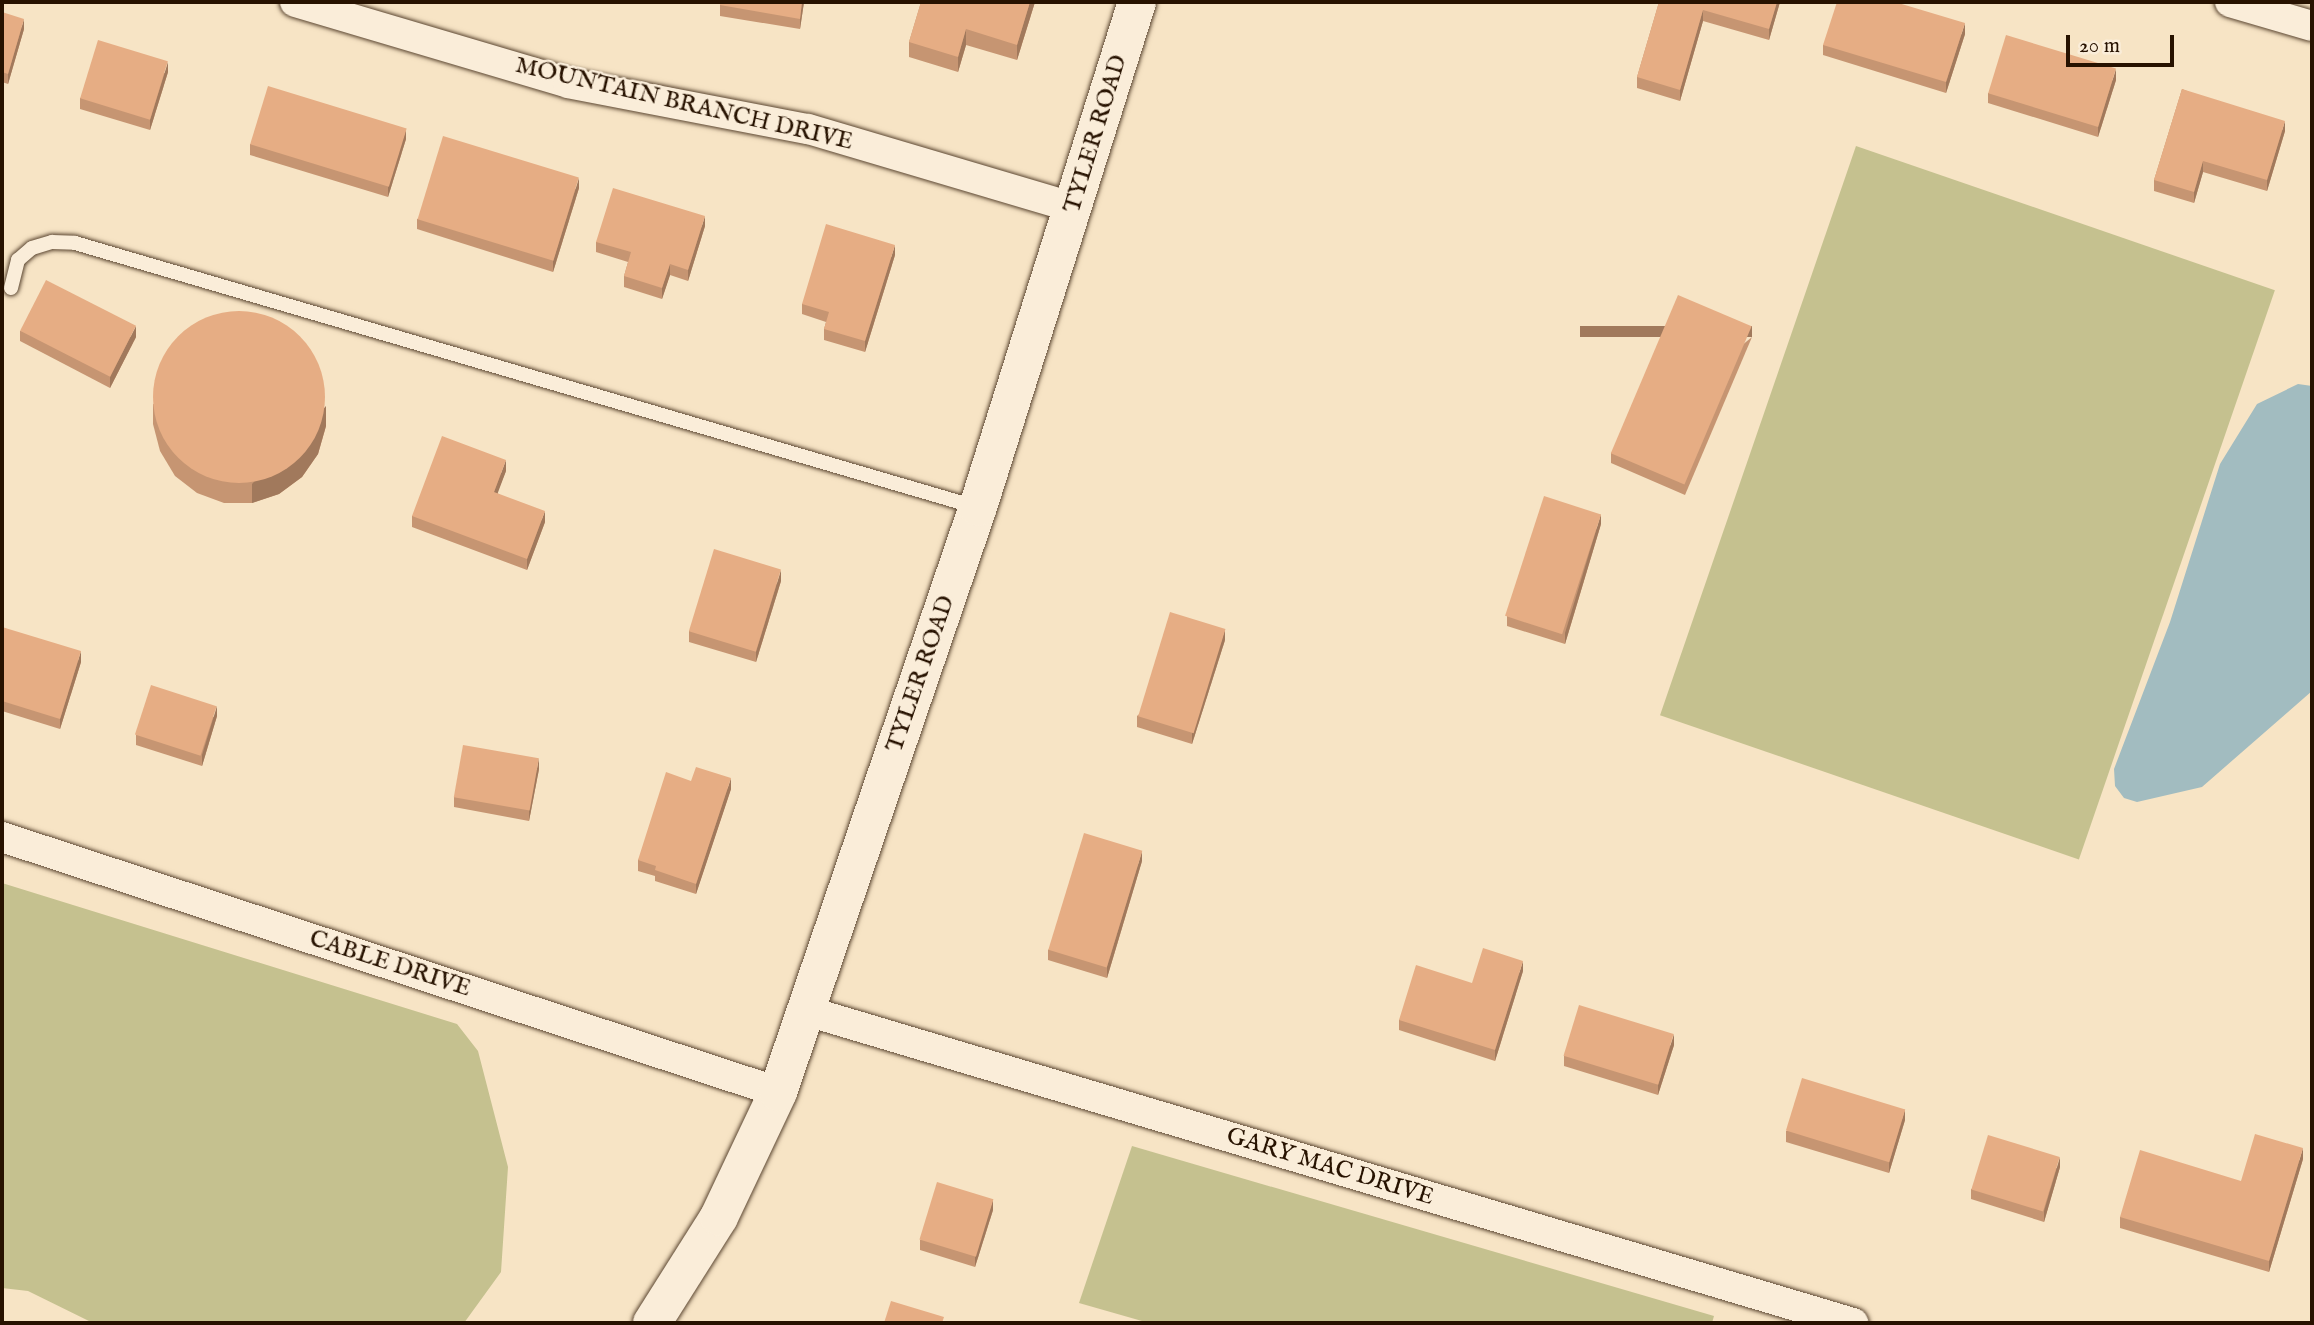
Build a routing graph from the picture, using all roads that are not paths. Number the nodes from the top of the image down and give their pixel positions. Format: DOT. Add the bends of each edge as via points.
graph roads {
  1 [pos="295,2"];
  2 [pos="1137,2"];
  3 [pos="2230,2"];
  4 [pos="2312,26"];
  5 [pos="1074,208"];
  6 [pos="10,288"];
  7 [pos="978,507"];
  8 [pos="2,837"];
  9 [pos="807,1011"];
  10 [pos="778,1092"];
  11 [pos="652,1323"];
  12 [pos="1853,1323"];
  1 -- 5 [label="street, MOUNTAIN BRANCH DRIVE" via="568,83 807,129"];
  2 -- 5 [label="street, TYLER ROAD"];
  3 -- 4 [label="street"];
  5 -- 7 [label="street, TYLER ROAD"];
  6 -- 7 [label="lane" via="18,260 32,248 52,242 75,243"];
  7 -- 9 [label="street, TYLER ROAD"];
  8 -- 10 [label="street, CABLE DRIVE"];
  9 -- 10 [label="street, TYLER ROAD"];
  9 -- 12 [label="street, GARY MAC DRIVE"];
  10 -- 11 [label="street, TYLER ROAD" via="719,1217"];
}
